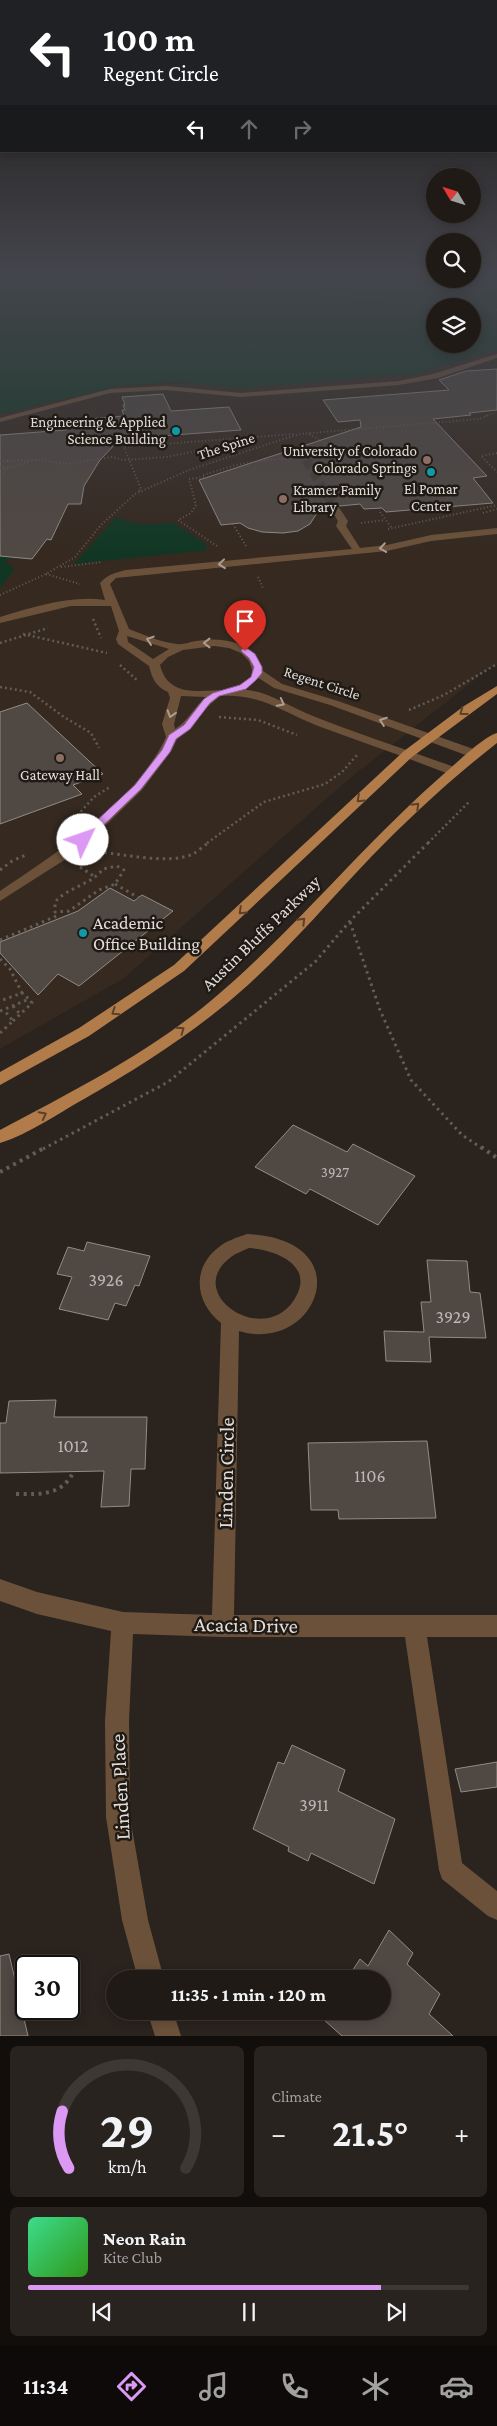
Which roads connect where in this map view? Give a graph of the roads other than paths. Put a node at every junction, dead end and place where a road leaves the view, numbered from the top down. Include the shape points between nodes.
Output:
1 (472, 364) edge
2 (399, 383) junction
3 (416, 388) dead end
4 (406, 389) junction
5 (374, 392) dead end
6 (0, 420) edge
7 (335, 508) tunnel mouth
8 (497, 531) edge
9 (358, 551) junction
10 (115, 604) junction
11 (0, 620) edge
12 (124, 631) junction
13 (176, 647) junction
14 (154, 664) junction
15 (258, 673) junction
16 (497, 689) edge
17 (173, 690) junction
18 (234, 690) junction
19 (216, 694) junction
20 (172, 737) junction
21 (430, 737) junction
22 (497, 737) edge
23 (408, 754) junction
24 (475, 754) junction
25 (453, 771) junction
26 (0, 897) edge
27 (0, 1079) edge
28 (0, 1138) edge
29 (230, 1319) junction
30 (0, 1590) edge
31 (123, 1623) junction
32 (223, 1626) junction
33 (414, 1626) junction
34 (497, 1626) edge
35 (497, 1907) edge
36 (149, 1970) edge
37 (163, 2020) edge
38 (168, 2036) edge

1 - 2 street
2 - 4 street
2 - 6 street via 242,395 166,388 130,389 97,394
3 - 4 street
4 - 5 street
7 - 9 street
8 -> 9 street
9 -> 10 street via 118,574 105,583
10 - 11 street via 95,600 69,603
10 - 12 street
13 -> 12 street
12 - 14 street via 123,644
13 - 14 street, Regent Circle
15 -> 13 street, Regent Circle via 252,656 237,647 213,642
14 - 17 street via 157,678
15 - 18 street
21 -> 15 street, Regent Circle via 278,686
16 -> 21 main road, Austin Bluffs Parkway
17 - 19 street, Regent Circle via 194,695
17 -> 20 street via 176,698 168,724
18 - 19 street, Regent Circle
18 -> 23 street, Regent Circle via 268,697 301,715
19 - 20 street via 201,707 187,727
20 - 26 street via 138,787 104,821 72,849
21 - 23 main road, Austin Bluffs Parkway
21 - 24 street, Regent Circle
22 - 24 main road, Austin Bluffs Parkway
23 - 25 street, Regent Circle
23 -> 27 main road, Austin Bluffs Parkway via 179,968 84,1032
24 - 25 main road, Austin Bluffs Parkway
28 -> 25 main road, Austin Bluffs Parkway via 64,1104 186,1027 242,981
29 - 29 street via 219,1311 207,1288 212,1263 221,1253 247,1241 262,1240 292,1251 308,1275 304,1303 294,1314 263,1326 245,1325
29 - 32 street, Linden Circle
30 - 31 street, Acacia Drive via 37,1603
31 - 32 street, Acacia Drive
31 - 36 street, Linden Place via 117,1721 118,1817 135,1920
32 - 33 street, Acacia Drive
33 - 34 street, Acacia Drive
33 - 35 street via 452,1870
37 - 38 street

